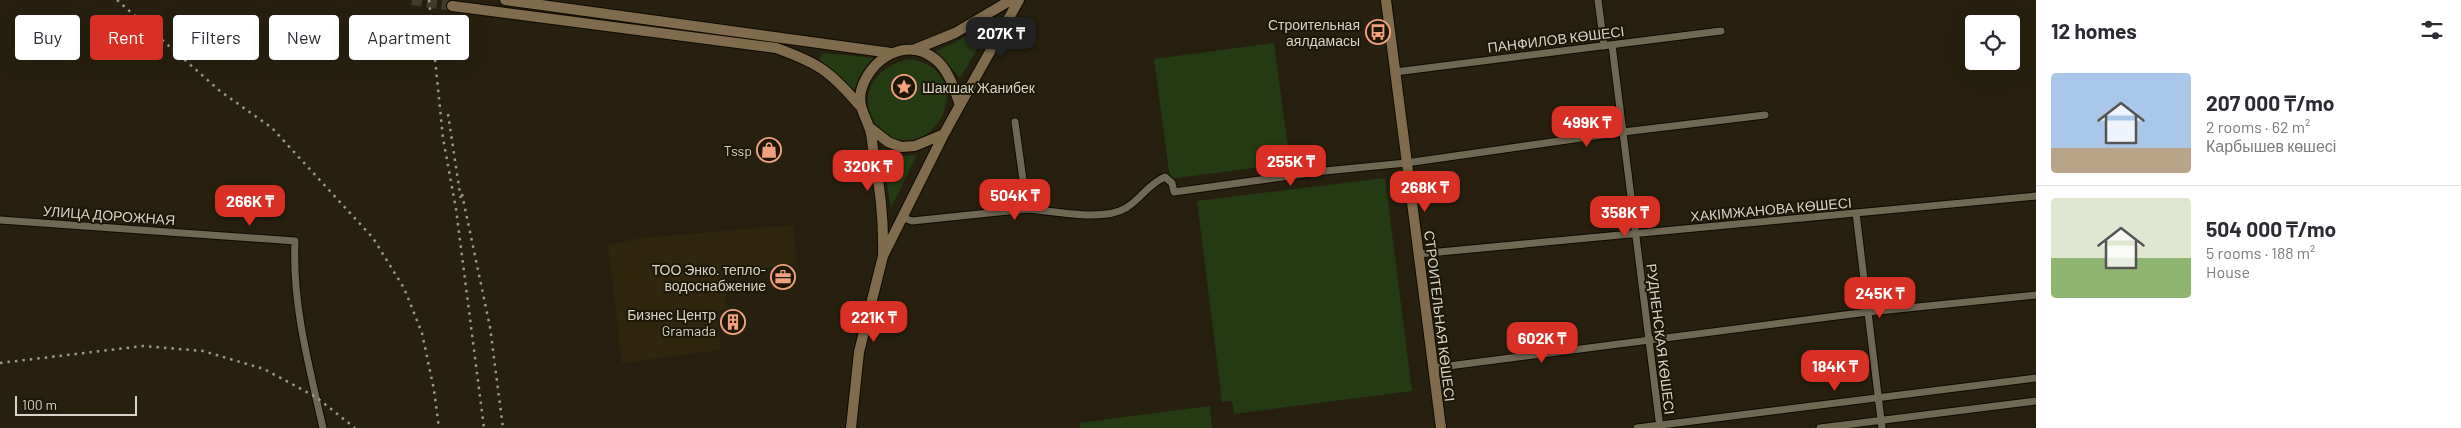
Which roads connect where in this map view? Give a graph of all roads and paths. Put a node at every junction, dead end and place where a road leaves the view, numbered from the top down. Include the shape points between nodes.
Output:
1 (505, 0) edge
2 (1011, 0) edge
3 (1019, 0) edge
4 (1386, 0) edge
5 (1598, 0) edge
6 (452, 6) tunnel mouth
7 (1721, 31) dead end
8 (1608, 45) junction
9 (913, 50) junction
10 (891, 53) junction
11 (1395, 72) junction
12 (860, 105) junction
13 (960, 105) junction
14 (1765, 115) dead end
15 (1015, 122) dead end
16 (869, 127) junction
17 (1622, 132) junction
18 (944, 134) junction
19 (1406, 163) junction
20 (2036, 196) edge
21 (1027, 209) junction
22 (1856, 213) junction
23 (901, 217) junction
24 (0, 220) edge
25 (1635, 234) junction
26 (1418, 254) junction
27 (883, 256) junction
28 (2036, 296) edge
29 (1868, 312) junction
30 (1649, 339) junction
31 (1433, 368) junction
32 (2036, 378) edge
33 (1879, 398) junction
34 (2036, 401) edge
35 (1882, 424) edge
36 (1660, 427) edge
37 (323, 428) edge
38 (851, 428) edge
39 (1440, 428) edge
40 (1636, 428) edge
41 (1820, 428) edge

1 - 10 main road
2 - 9 main road via 955,33
3 - 13 main road
4 - 11 main road, СТРОИТЕЛЬНАЯ КӨШЕСІ
5 - 8 street, РУДНЕНСКАЯ КӨШЕСІ
6 - 12 main road via 776,48 809,60 837,79
7 - 8 street, ПАНФИЛОВ КӨШЕСІ
8 - 11 street, ПАНФИЛОВ КӨШЕСІ
8 - 17 street, РУДНЕНСКАЯ КӨШЕСІ
9 - 10 main road
9 - 13 main road via 935,58 945,69
10 - 12 main road via 867,76
11 - 19 main road, СТРОИТЕЛЬНАЯ КӨШЕСІ
12 - 16 main road
13 - 18 main road
14 - 17 street
15 - 21 street
16 - 18 main road via 888,142 901,147 915,146
16 - 27 main road via 883,210
17 - 19 street
17 - 25 street, РУДНЕНСКАЯ КӨШЕСІ
18 - 23 main road
19 - 21 street via 1174,192 1172,183 1165,177 1153,183 1129,206 1106,214
19 - 26 main road, СТРОИТЕЛЬНАЯ КӨШЕСІ
20 - 22 street, ХАКІМЖАНОВА КӨШЕСІ
21 - 23 street via 912,221
22 - 25 street, ХАКІМЖАНОВА КӨШЕСІ
22 - 29 street
23 - 27 main road
24 - 37 street, УЛИЦА ДОРОЖНАЯ via 295,241 296,303
25 - 26 street, ХАКІМЖАНОВА КӨШЕСІ
25 - 30 street, РУДНЕНСКАЯ КӨШЕСІ
26 - 31 main road, СТРОИТЕЛЬНАЯ КӨШЕСІ
27 - 38 main road via 859,352
28 - 29 street
29 - 30 street
29 - 33 street
30 - 31 street
30 - 36 street, РУДНЕНСКАЯ КӨШЕСІ
31 - 39 main road, СТРОИТЕЛЬНАЯ КӨШЕСІ
32 - 33 street
33 - 35 street
33 - 36 street
34 - 35 street
35 - 41 street
36 - 40 street

